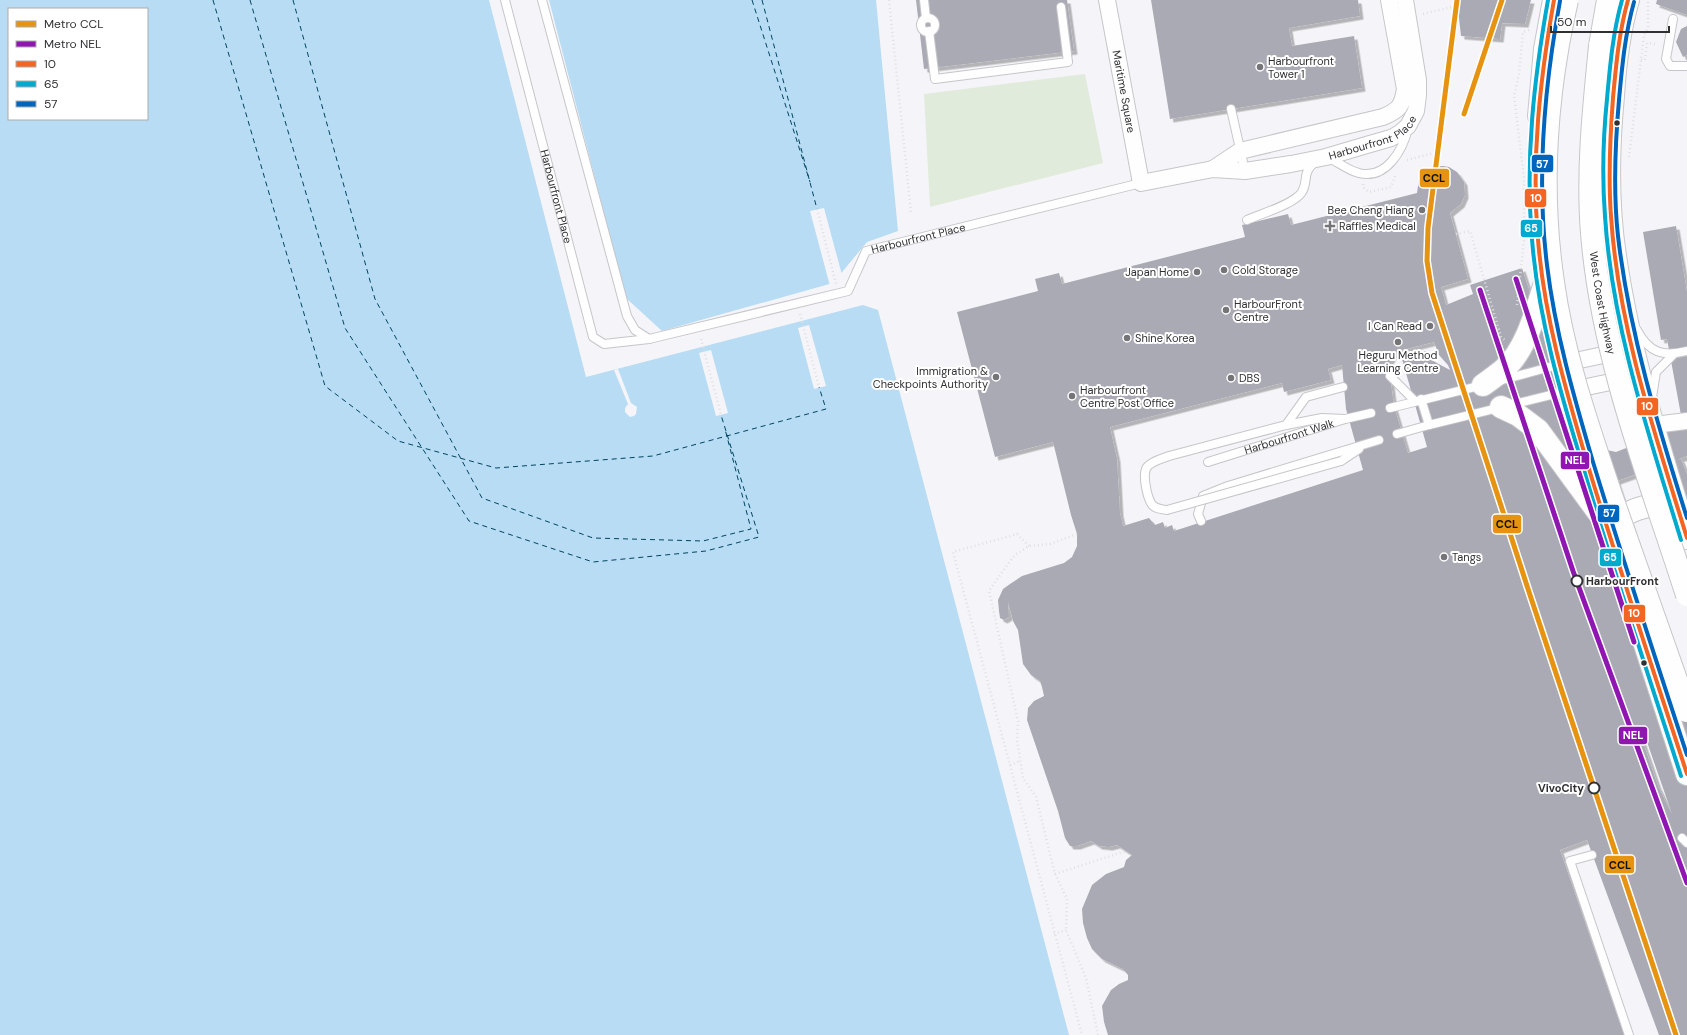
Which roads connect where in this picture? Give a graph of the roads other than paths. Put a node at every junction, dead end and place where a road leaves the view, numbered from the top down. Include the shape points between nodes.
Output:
1 (505, 0) edge
2 (542, 0) edge
3 (924, 0) edge
4 (1108, 0) edge
5 (1389, 0) edge
6 (1405, 0) edge
7 (1554, 0) edge
8 (1567, 0) edge
9 (1608, 0) edge
10 (1628, 0) edge
11 (1061, 6) dead end
12 (1673, 19) dead end
13 (1687, 66) edge
14 (1231, 109) dead end
15 (1408, 126) junction
16 (1240, 151) junction
17 (1323, 157) junction
18 (1213, 169) junction
19 (1245, 171) junction
20 (1141, 183) junction
21 (1247, 220) dead end
22 (1544, 286) junction
23 (1626, 313) junction
24 (649, 339) junction
25 (1633, 349) junction
26 (1687, 351) edge
27 (1672, 355) junction
28 (1561, 364) junction
29 (1390, 376) dead end
30 (1639, 376) junction
31 (1483, 385) junction
32 (1343, 387) dead end
33 (1567, 391) junction
34 (1418, 400) junction
35 (1500, 407) junction
36 (1390, 408) dead end
37 (1371, 413) dead end
38 (1651, 417) junction
39 (1345, 420) junction
40 (1687, 421) edge
41 (1286, 425) junction
42 (1429, 425) junction
43 (1397, 434) dead end
44 (1379, 440) dead end
45 (1366, 444) junction
46 (1208, 462) dead end
47 (1201, 521) dead end
48 (1605, 521) junction
49 (1685, 530) edge
50 (1612, 542) junction
51 (1687, 595) edge
52 (1687, 712) edge
53 (1687, 774) edge
54 (1592, 855) dead end
55 (1629, 1035) edge

1 - 24 lane, Harbourfront Place via 593,337 604,344
2 - 24 lane via 627,316 635,330
3 - 11 lane via 926,18 921,22 921,26 922,29 929,31 935,79 1068,62
4 - 20 street, Maritime Square
5 - 16 street, Harbourfront Place via 1405,89 1403,104 1395,112 1382,118
6 - 15 street, Harbourfront Place via 1418,80 1416,111
7 - 22 main road via 1545,49 1536,158 1538,240
8 - 52 main road, bridge via 1560,29 1548,117 1545,199 1553,282 1565,342 1587,423
9 - 51 main road, West Coast Highway, bridge via 1600,46 1592,153 1592,232 1598,278 1606,331 1625,404
10 - 23 main road via 1615,66 1609,152 1612,229
12 - 13 lane via 1666,59 1670,66
14 - 16 lane
15 - 17 street, Harbourfront Place via 1391,138
15 - 17 lane via 1402,148 1390,163 1377,172 1358,173
16 - 18 street, Harbourfront Place
16 - 19 lane
17 - 19 street, Harbourfront Place
17 - 21 lane via 1310,166 1305,174 1302,192 1292,200
18 - 19 street, Harbourfront Place
18 - 20 street, Harbourfront Place
20 - 24 lane, Harbourfront Place via 866,252 848,291
22 - 28 main road
22 - 31 main road via 1530,328 1515,356 1504,369
23 - 25 main road
23 - 27 lane via 1649,347 1656,352
25 - 28 street
25 - 30 main road
26 - 27 lane
27 - 38 lane via 1656,372
28 - 31 lane
28 - 33 main road
29 - 34 lane
30 - 33 street
30 - 38 main road
31 - 34 lane
32 - 41 lane via 1306,396
33 - 35 lane
33 - 48 main road
34 - 36 lane
34 - 42 lane
35 - 42 lane
35 - 48 main road via 1518,415 1538,430
37 - 39 lane, Harbourfront Walk
38 - 40 street
38 - 49 main road
39 - 41 lane via 1322,418
39 - 46 lane, Harbourfront Walk
41 - 45 lane, bridge via 1154,461 1146,468 1144,478 1151,503 1158,509 1167,510 1340,461
42 - 43 lane
44 - 45 lane
45 - 47 lane via 1203,496 1198,514
48 - 50 main road
49 - 50 main road via 1675,513 1665,506 1653,506 1642,508 1624,517 1617,526
50 - 53 main road
54 - 55 lane via 1570,862

